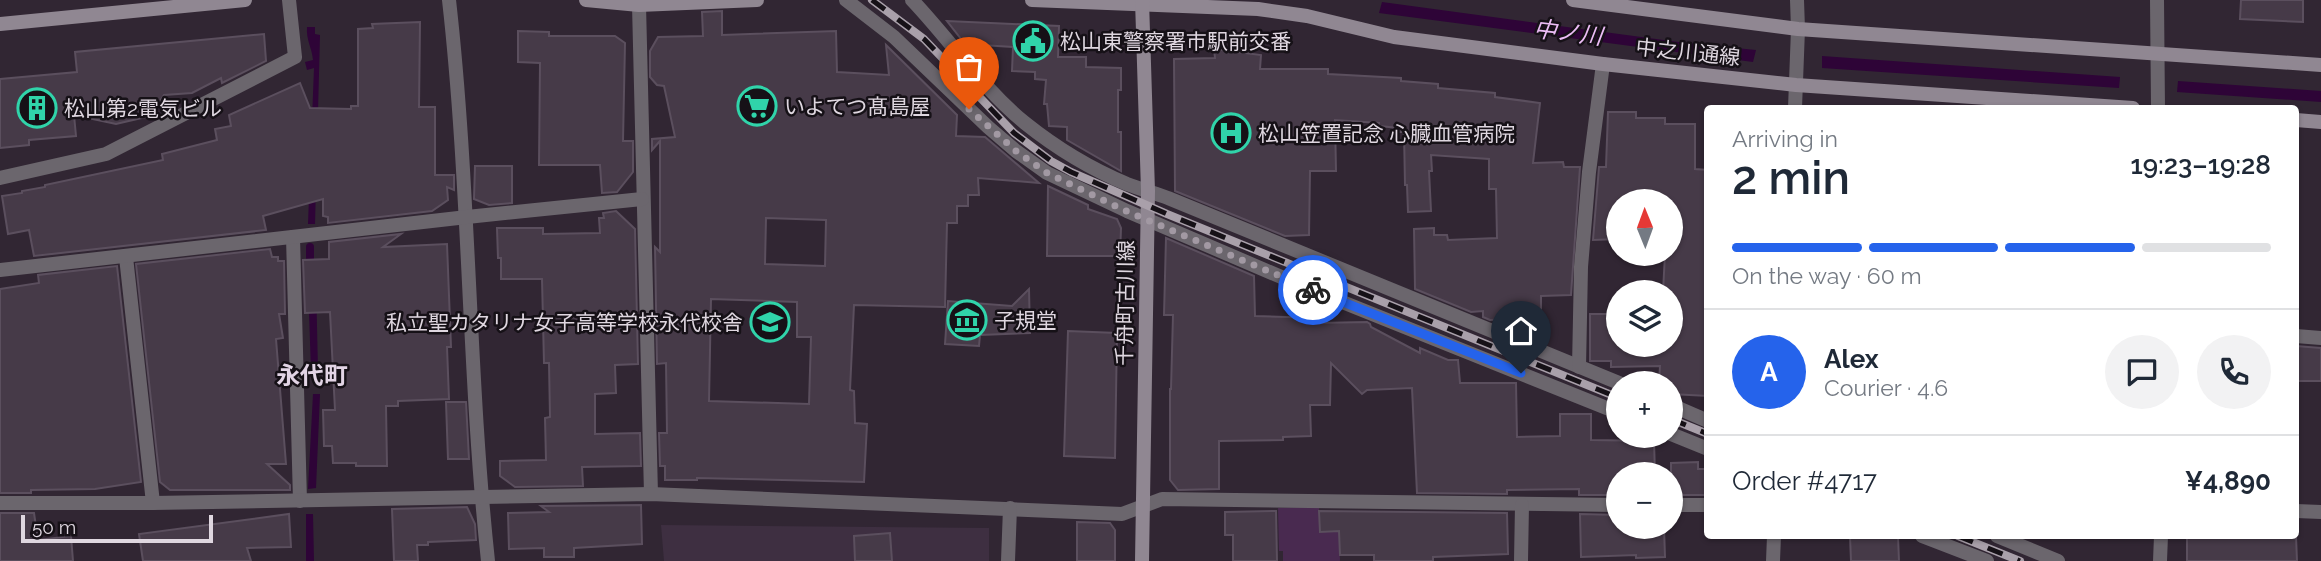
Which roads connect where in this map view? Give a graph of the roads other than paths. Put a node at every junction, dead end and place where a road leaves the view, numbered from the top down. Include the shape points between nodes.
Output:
1 (245, 0) edge
2 (289, 0) edge
3 (449, 0) edge
4 (586, 0) edge
5 (757, 0) edge
6 (846, 0) edge
7 (912, 0) edge
8 (1032, 0) edge
9 (1573, 0) edge
10 (1797, 0) edge
11 (2157, 0) edge
12 (1144, 1) edge
13 (639, 5) junction
14 (0, 24) edge
15 (1798, 29) junction
16 (2157, 54) junction
17 (1603, 64) junction
18 (2321, 65) edge
19 (1796, 85) junction
20 (1795, 105) edge
21 (2089, 105) edge
22 (2158, 105) edge
23 (2299, 120) edge
24 (2321, 121) edge
25 (0, 178) edge
26 (1148, 191) junction
27 (642, 199) junction
28 (467, 217) junction
29 (1148, 219) junction
30 (293, 237) junction
31 (126, 257) junction
32 (0, 270) edge
33 (2299, 336) edge
34 (2321, 338) edge
35 (1579, 367) junction
36 (1606, 378) edge
37 (1606, 408) edge
38 (1683, 410) edge
39 (1704, 419) edge
40 (1683, 439) edge
41 (1704, 447) edge
42 (651, 494) junction
43 (481, 496) junction
44 (300, 501) junction
45 (0, 503) edge
46 (153, 503) junction
47 (1522, 505) junction
48 (1606, 505) edge
49 (1683, 505) edge
50 (1704, 505) edge
51 (1143, 506) junction
52 (1010, 509) junction
53 (2299, 511) edge
54 (2321, 512) edge
55 (1774, 539) edge
56 (1930, 539) edge
57 (2004, 539) edge
58 (2161, 539) edge
59 (488, 561) edge
60 (1008, 561) edge
61 (1142, 561) edge
62 (1521, 561) edge
63 (1773, 561) edge
64 (1987, 561) edge
65 (2058, 561) edge
66 (2160, 561) edge

1 - 14 street
2 - 25 street via 295,57 106,154
3 - 28 street
4 - 13 street
5 - 13 street
6 - 29 street via 894,37 1016,151 1047,173
7 - 26 street via 1024,122 1089,165
8 - 12 street, 中之川通線
9 - 15 street, 中之川通線
10 - 15 street
11 - 16 street
12 - 17 street, 中之川通線 via 1258,9 1394,37
12 - 26 street, 千舟町古川線
13 - 27 street
15 - 16 street, 中之川通線
15 - 19 street
16 - 18 street, 中之川通線
16 - 22 street
17 - 19 street, 中之川通線
17 - 35 street via 1582,253
19 - 20 street
19 - 21 street, 中之川通線
23 - 24 street
26 - 29 street, 千舟町古川線
26 - 35 street
27 - 28 street
27 - 42 street
28 - 30 street
28 - 43 street
29 - 37 street
29 - 51 street, 千舟町古川線
30 - 31 street
30 - 44 street
31 - 32 street
31 - 46 street
33 - 34 street
35 - 36 street
38 - 39 street
40 - 41 street
42 - 43 street
42 - 52 street
43 - 44 street
43 - 59 street
44 - 46 street
45 - 46 street
47 - 48 street
47 - 51 street via 1162,499
47 - 62 street
49 - 50 street
51 - 52 street via 1123,514
51 - 61 street, 千舟町古川線
52 - 60 street
53 - 54 street
55 - 63 street
56 - 64 street
57 - 65 street
58 - 66 street

